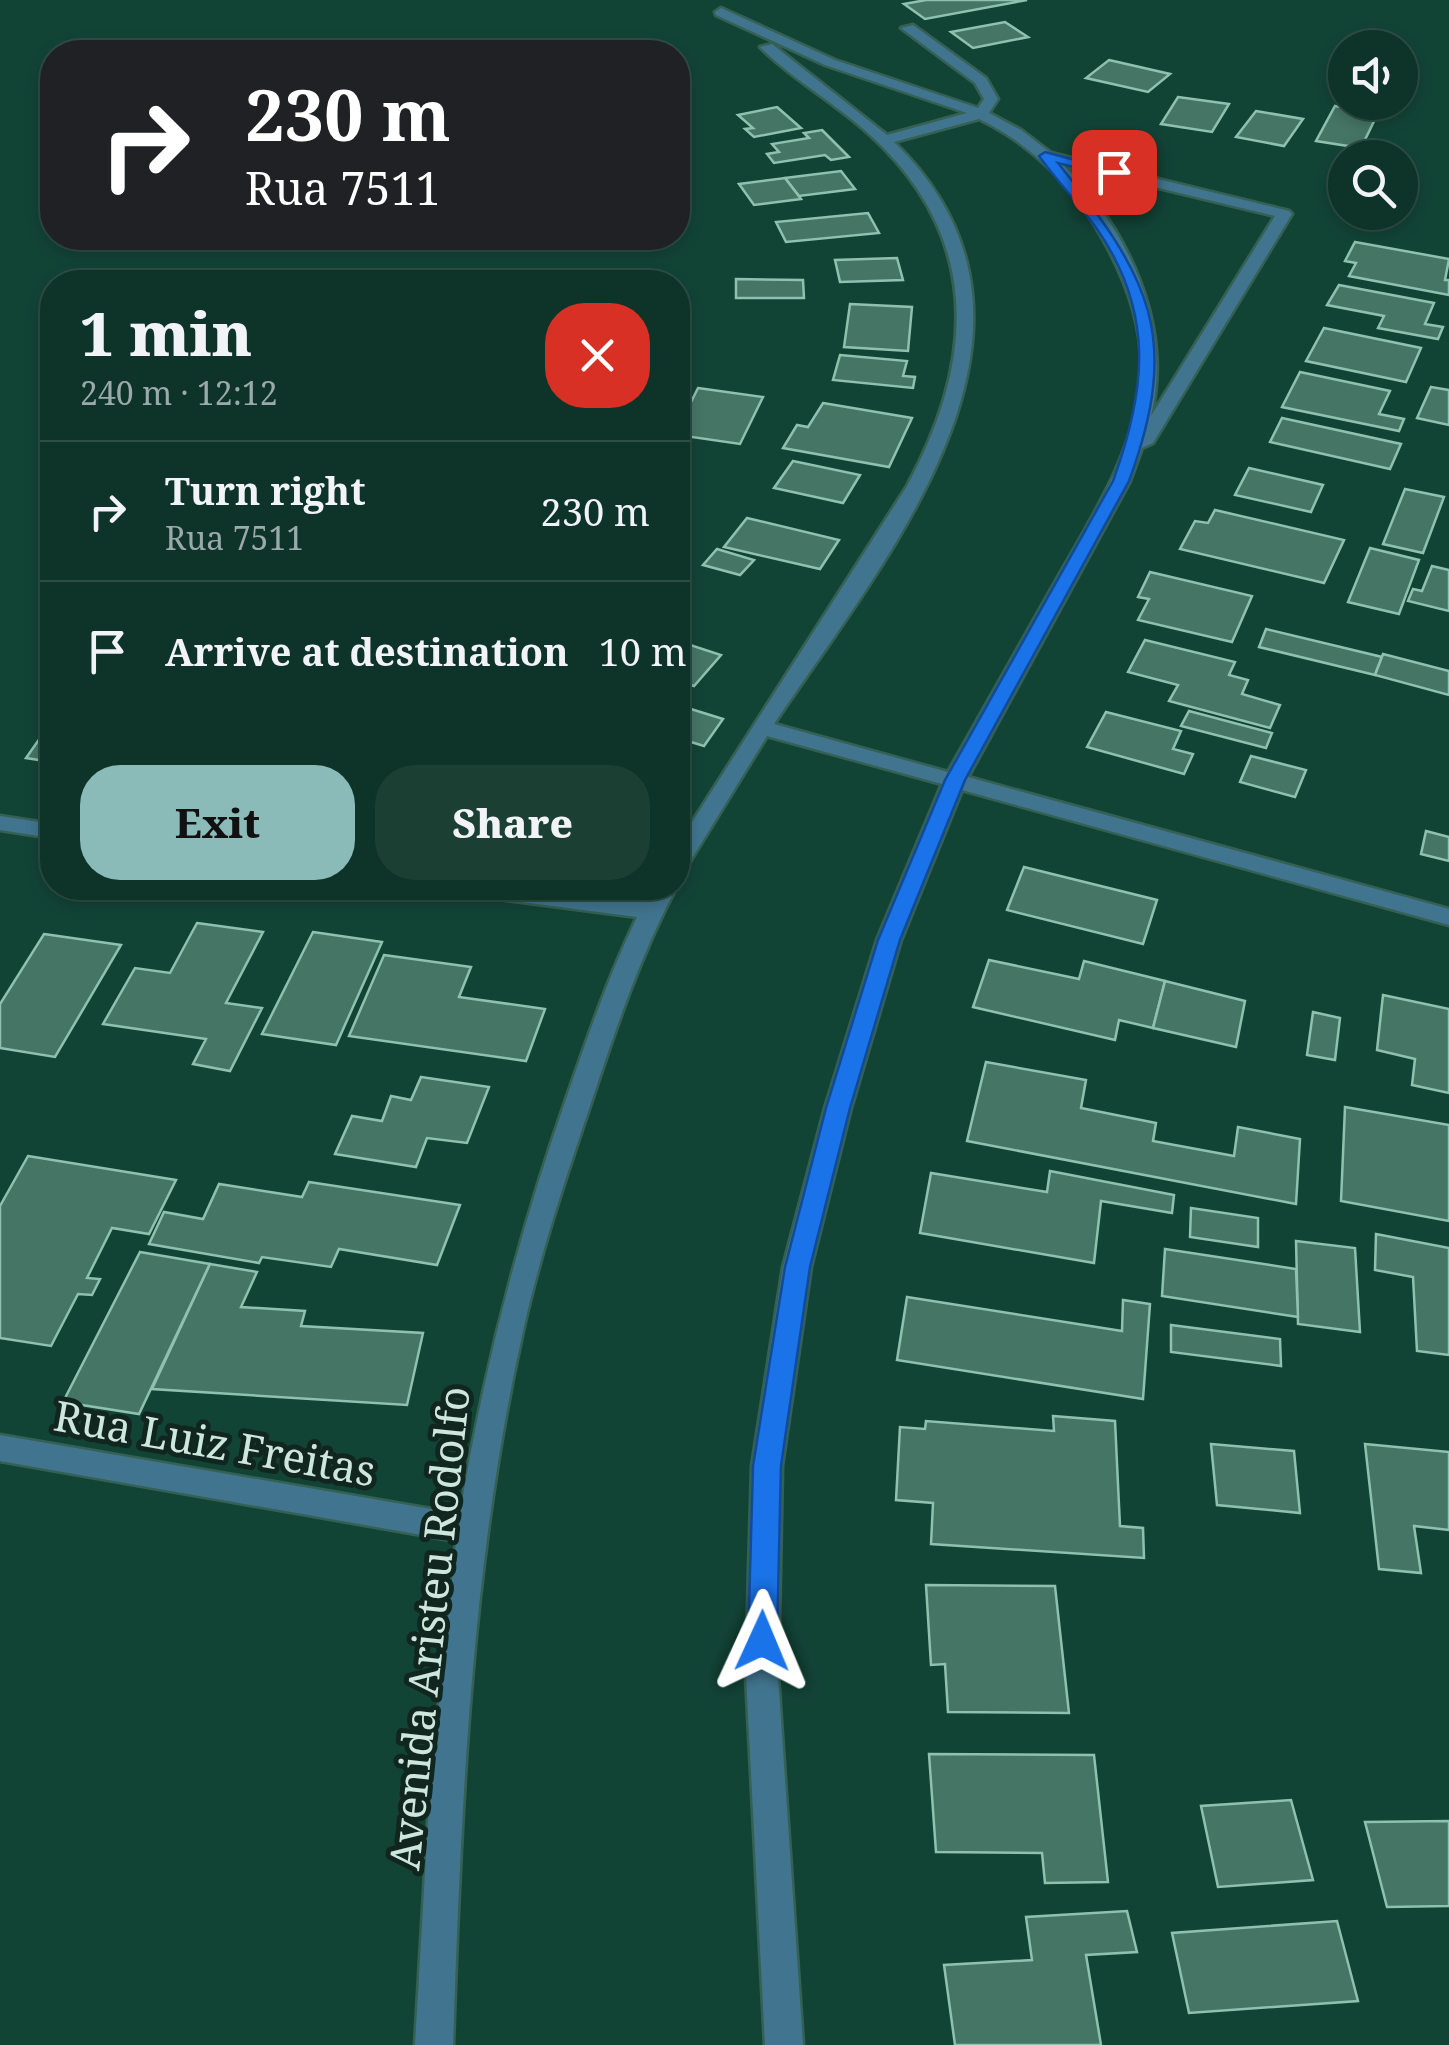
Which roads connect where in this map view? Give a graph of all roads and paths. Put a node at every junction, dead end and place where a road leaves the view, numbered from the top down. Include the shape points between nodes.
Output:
1 (713, 6) edge
2 (908, 28) dead end
3 (981, 114) junction
4 (885, 140) junction
5 (1045, 156) junction
6 (1121, 481) junction
7 (763, 728) junction
8 (955, 780) junction
9 (0, 824) edge
10 (40, 829) edge
11 (690, 844) edge
12 (657, 900) edge
13 (1449, 918) edge
14 (0, 1448) edge
15 (474, 1530) junction
16 (434, 2045) edge
17 (784, 2045) edge

1 - 3 street via 814,56
1 - 4 street
2 - 3 street via 988,89 992,99
3 - 4 street
3 - 5 street
4 - 7 street via 930,194 951,235 965,283 960,382 904,509
5 - 6 street via 1105,231 1132,284 1148,342 1148,392
5 - 6 street via 1284,214
6 - 8 street
7 - 8 street
7 - 11 street
8 - 13 street
8 - 17 street via 889,940 838,1108 797,1267 767,1466 762,1676
9 - 10 street
12 - 15 street, Avenida Aristeu Rodolfo via 604,1024 538,1219 502,1359
14 - 15 street, Rua Luiz Freitas
15 - 16 street, Avenida Aristeu Rodolfo via 456,1697

